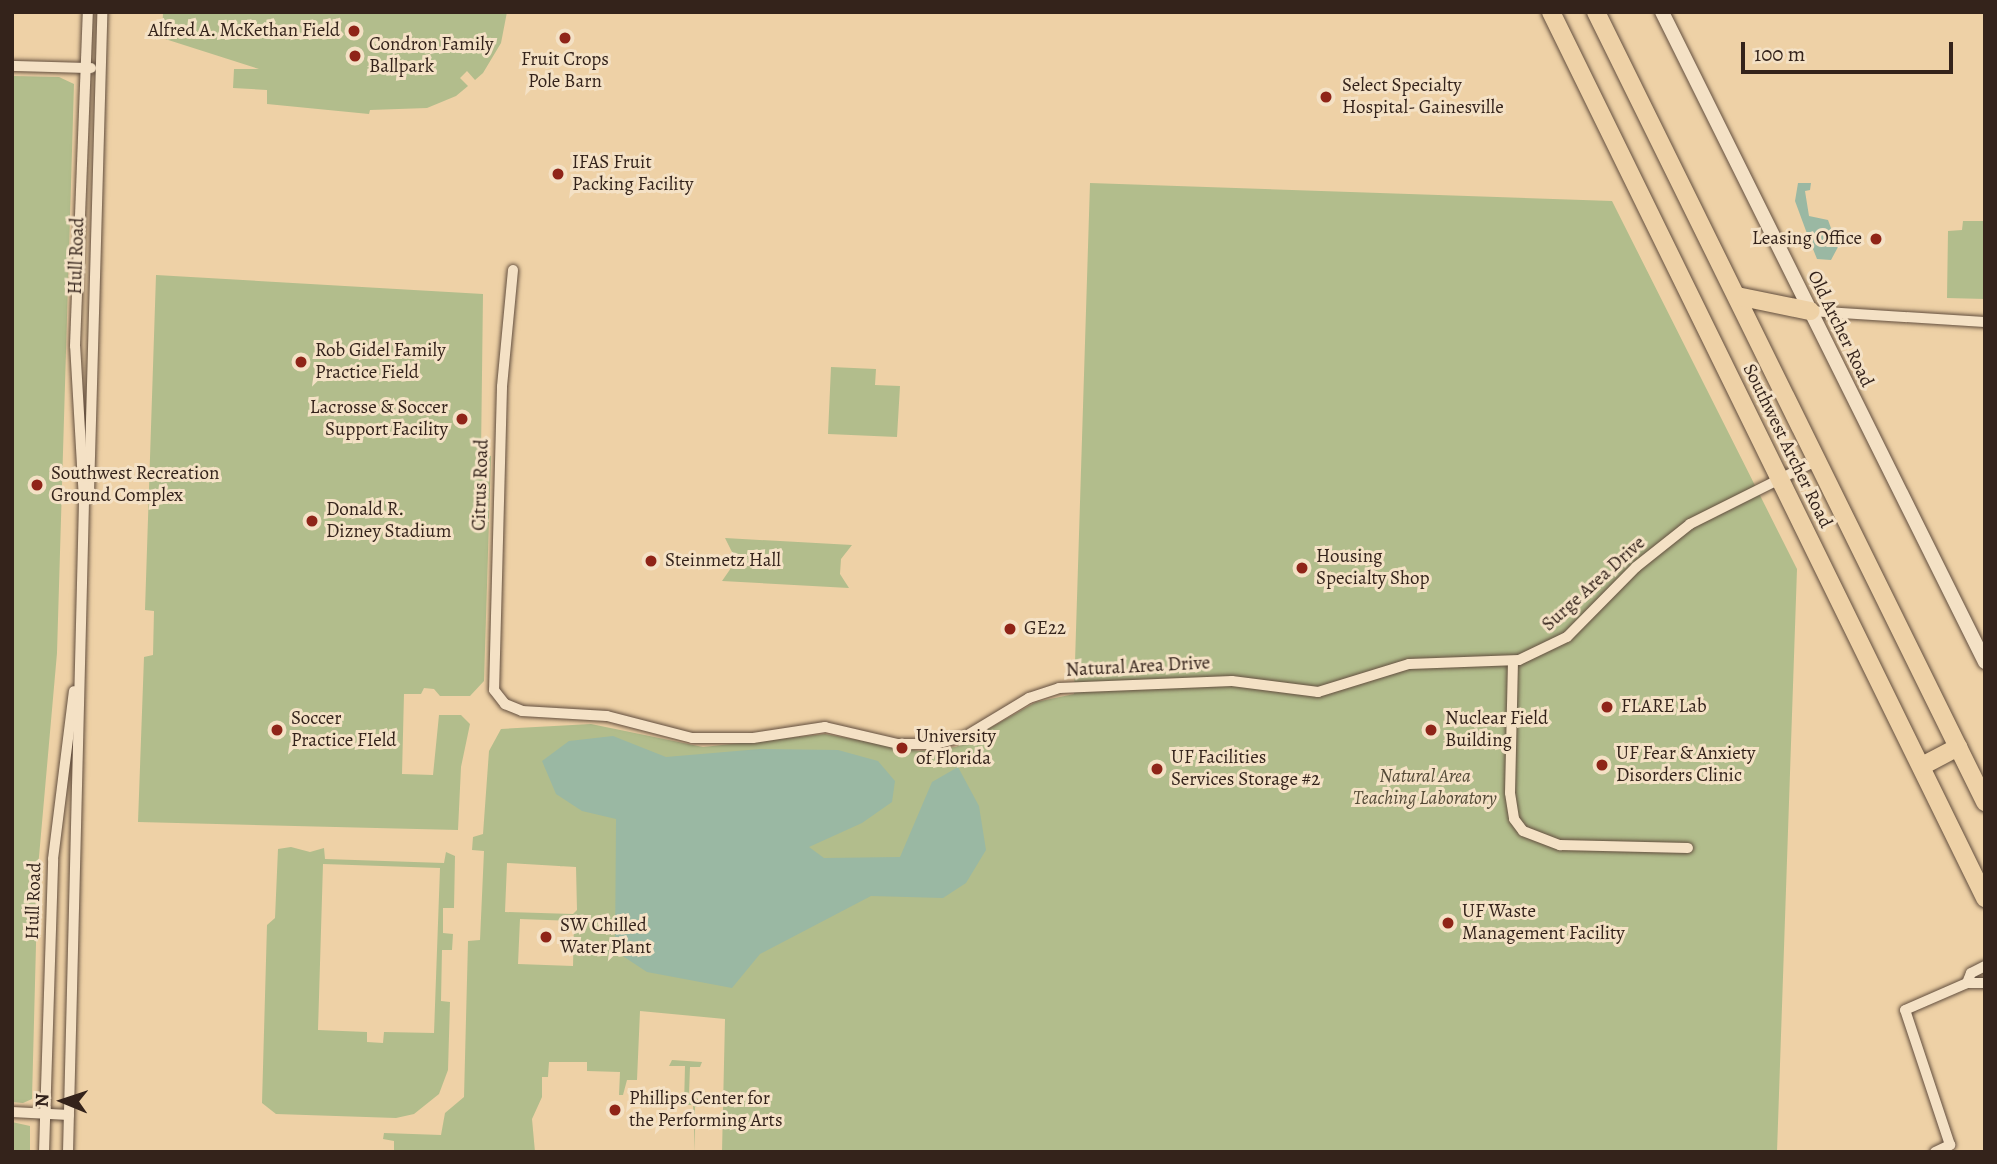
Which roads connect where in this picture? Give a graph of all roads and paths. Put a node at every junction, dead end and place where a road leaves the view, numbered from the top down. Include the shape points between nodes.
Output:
1 (88, 12) edge
2 (102, 12) edge
3 (1551, 12) edge
4 (1596, 12) edge
5 (1662, 12) edge
6 (12, 66) edge
7 (86, 68) junction
8 (100, 68) junction
9 (513, 270) dead end
10 (1737, 296) junction
11 (1810, 311) junction
12 (1985, 322) edge
13 (1816, 461) junction
14 (1780, 480) junction
15 (84, 500) junction
16 (79, 654) junction
17 (1513, 661) junction
18 (1985, 662) edge
19 (1377, 674) joint
20 (500, 700) joint
21 (1958, 747) junction
22 (1922, 766) junction
23 (1985, 802) edge
24 (1688, 848) dead end
25 (1985, 898) edge
26 (1985, 966) edge
27 (1967, 983) junction
28 (1985, 983) edge
29 (12, 1112) edge
30 (46, 1113) junction
31 (69, 1115) junction
32 (44, 1152) edge
33 (68, 1152) edge
34 (1935, 1152) edge

1 - 7 street, Hull Road
2 - 8 street, Hull Road
3 - 14 main road, Southwest Archer Road
4 - 10 main road, Southwest Archer Road
5 - 11 street, Old Archer Road
6 - 7 street
7 - 8 street
7 - 15 street, Hull Road via 75,346
8 - 15 street, Hull Road via 89,492
9 - 20 street, Citrus Road via 502,387 491,674
10 - 11 main road
10 - 13 main road, Southwest Archer Road
11 - 12 street
11 - 18 street, Old Archer Road
13 - 14 street, Surge Area Drive
13 - 21 main road, Southwest Archer Road
14 - 17 street, Surge Area Drive via 1690,524 1630,572 1567,637
14 - 22 main road, Southwest Archer Road
15 - 16 street, Hull Road
16 - 30 street, Hull Road via 53,859
16 - 31 street, Hull Road
17 - 19 street, Surge Area Drive via 1412,664
17 - 24 street via 1510,793 1514,819 1523,831 1560,845
19 - 20 street, Natural Area Drive via 1318,692 1232,681 1059,688 1029,698 961,738 919,745 825,727 753,738 692,738 607,716 522,711
21 - 22 main road
21 - 23 main road, Southwest Archer Road
22 - 25 main road, Southwest Archer Road
26 - 27 street via 1971,973
27 - 28 street
27 - 34 street via 1905,1010 1950,1145
29 - 30 street
30 - 31 street
30 - 32 street, Hull Road
31 - 33 street, Hull Road

